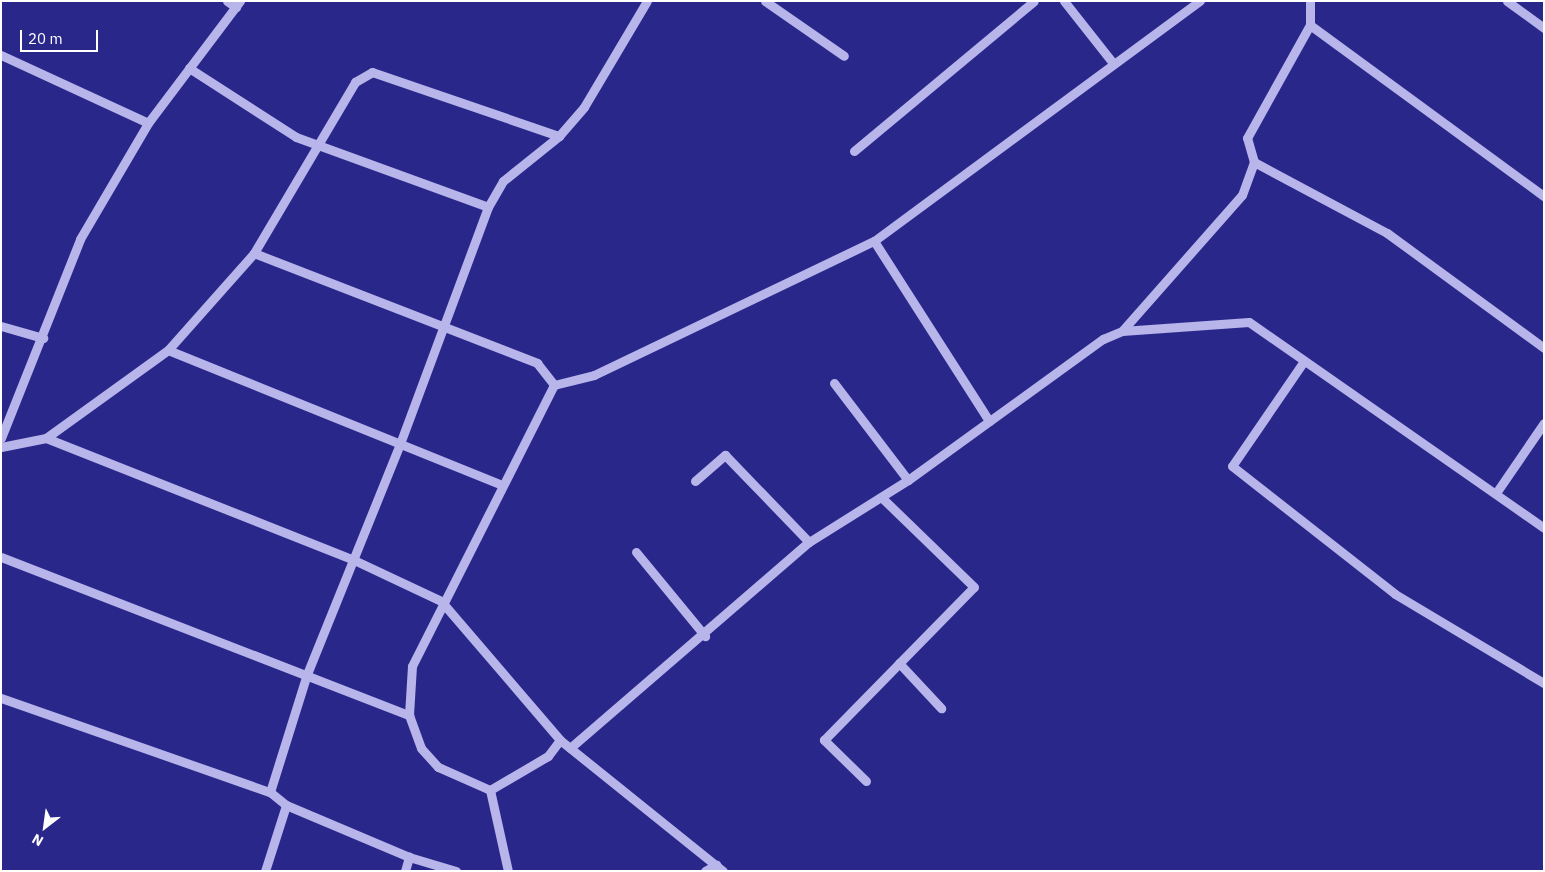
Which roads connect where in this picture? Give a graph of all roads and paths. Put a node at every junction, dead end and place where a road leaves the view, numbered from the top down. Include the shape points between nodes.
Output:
1 (227, 1) edge
2 (648, 1) edge
3 (765, 1) edge
4 (1034, 1) edge
5 (1064, 1) edge
6 (1200, 1) edge
7 (1310, 1) edge
8 (1507, 1) edge
9 (238, 4) edge
10 (1310, 25) junction
11 (1544, 28) edge
12 (1, 55) edge
13 (844, 56) dead end
14 (1113, 63) junction
15 (189, 68) junction
16 (148, 123) junction
17 (559, 136) junction
18 (321, 145) junction
19 (854, 151) dead end
20 (1254, 162) junction
21 (1544, 196) edge
22 (488, 207) junction
23 (874, 241) junction
24 (254, 252) junction
25 (443, 324) junction
26 (1, 326) edge
27 (1122, 331) junction
28 (43, 338) junction
29 (1544, 348) edge
30 (168, 350) junction
31 (1304, 361) junction
32 (834, 383) dead end
33 (554, 385) junction
34 (989, 421) junction
35 (1544, 423) edge
36 (1, 438) edge
37 (46, 438) junction
38 (401, 441) junction
39 (1, 447) edge
40 (908, 480) junction
41 (695, 481) dead end
42 (500, 484) junction
43 (1496, 493) junction
44 (881, 496) junction
45 (1544, 528) edge
46 (809, 542) junction
47 (636, 552) dead end
48 (1, 557) edge
49 (354, 560) junction
50 (441, 601) junction
51 (705, 636) junction
52 (899, 663) junction
53 (307, 674) junction
54 (1544, 683) edge
55 (1, 698) edge
56 (941, 708) dead end
57 (409, 715) junction
58 (560, 740) junction
59 (570, 748) junction
60 (866, 780) dead end
61 (490, 790) junction
62 (270, 792) junction
63 (286, 805) junction
64 (409, 856) junction
65 (719, 868) edge
66 (265, 871) edge
67 (405, 871) edge
68 (456, 871) edge
69 (508, 871) edge
70 (706, 871) edge

1 - 9 street
2 - 17 street via 584,107
3 - 13 street
4 - 19 street
5 - 14 street
6 - 14 street
7 - 10 street
8 - 11 street
9 - 15 street
10 - 20 street via 1247,138
10 - 21 street
12 - 16 street
14 - 23 street
15 - 16 street
15 - 18 street via 296,138
16 - 28 street via 80,239
17 - 18 street via 372,72 355,82
17 - 22 street via 503,181
18 - 22 street
18 - 24 street
20 - 27 street via 1242,195
20 - 29 street via 1387,233
22 - 25 street
23 - 33 street via 594,375
23 - 34 street
24 - 25 street
24 - 30 street
25 - 33 street via 537,362
25 - 38 street
26 - 28 street
27 - 31 street via 1249,322
27 - 34 street via 1103,339
28 - 36 street
30 - 37 street
30 - 38 street
31 - 43 street
31 - 54 street via 1232,466 1395,594
32 - 40 street
33 - 42 street
34 - 40 street
35 - 43 street
37 - 39 street
37 - 49 street
38 - 42 street
38 - 49 street
40 - 44 street
41 - 46 street via 725,455
42 - 50 street
43 - 45 street
44 - 46 street
44 - 52 street via 974,587
46 - 51 street
47 - 51 street
48 - 53 street
49 - 50 street
49 - 53 street
50 - 57 street via 412,666
50 - 58 street
51 - 59 street
52 - 56 street
52 - 60 street via 824,740
53 - 57 street
53 - 62 street
55 - 62 street
57 - 61 street via 421,748 438,767
58 - 59 street
58 - 61 street via 548,756
59 - 65 street
61 - 69 street
62 - 63 street
63 - 64 street
63 - 66 street
64 - 67 street
64 - 68 street
65 - 70 street

